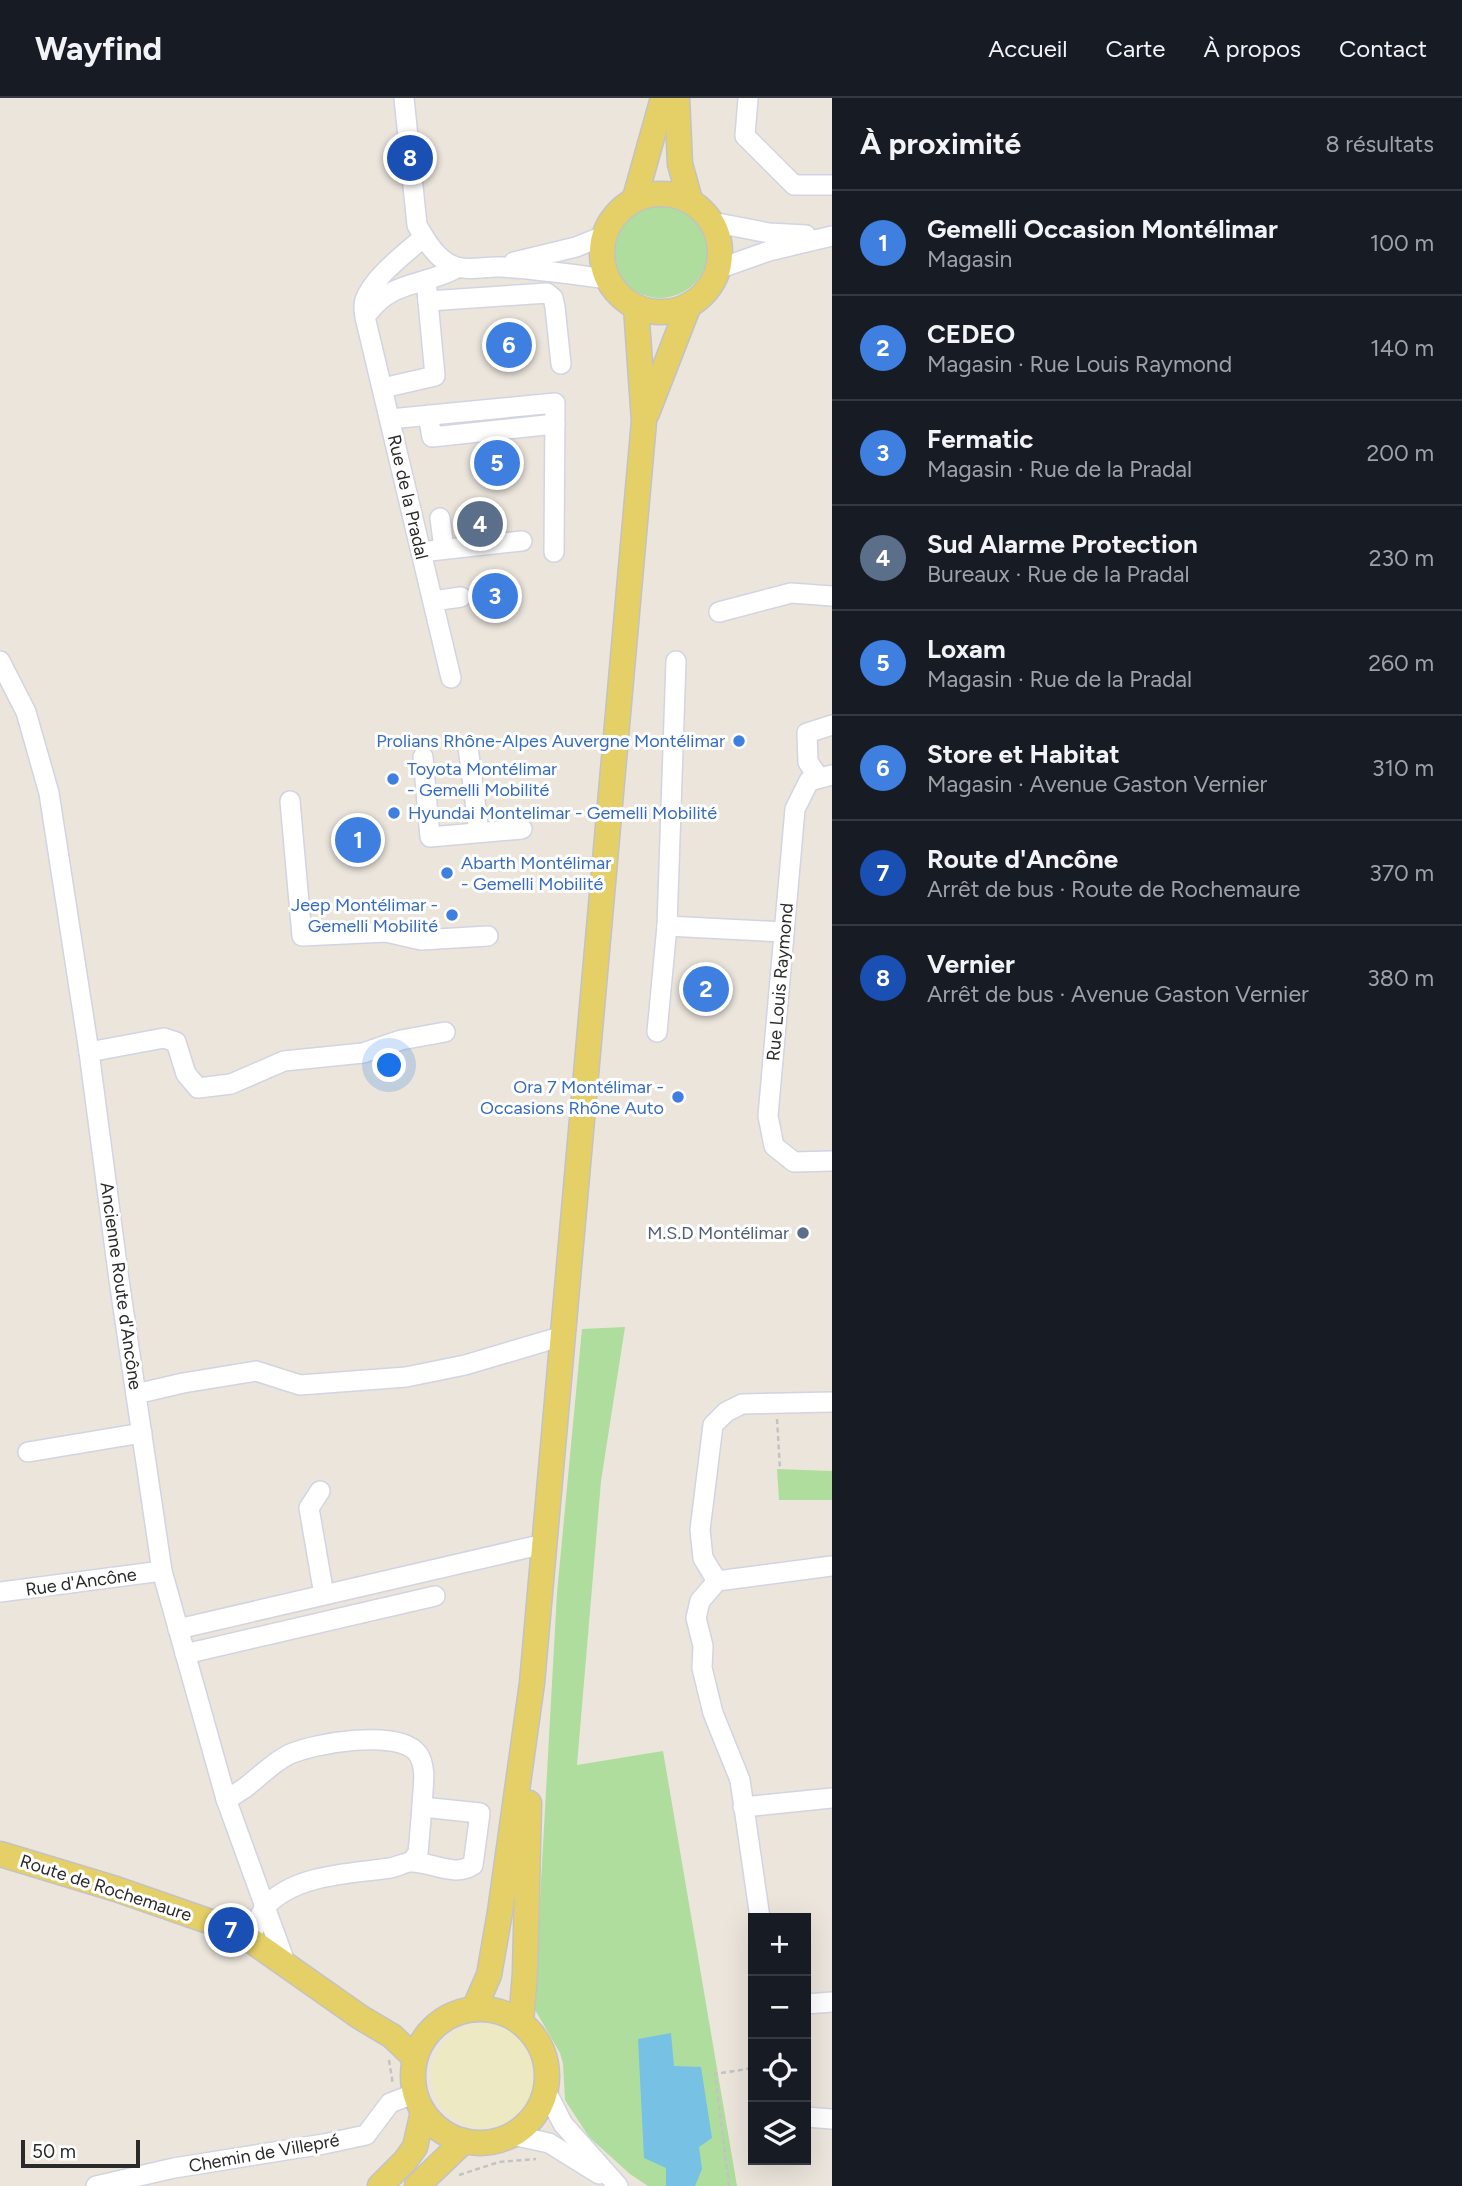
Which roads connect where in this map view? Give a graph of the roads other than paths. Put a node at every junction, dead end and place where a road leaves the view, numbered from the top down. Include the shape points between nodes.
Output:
1 (404, 98) edge
2 (663, 98) edge
3 (677, 98) edge
4 (748, 98) edge
5 (832, 185) edge
6 (635, 198) junction
7 (690, 200) junction
8 (712, 222) junction
9 (603, 236) junction
10 (424, 237) junction
11 (830, 237) edge
12 (496, 266) junction
13 (457, 268) junction
14 (718, 269) junction
15 (607, 279) junction
16 (426, 280) junction
17 (428, 301) junction
18 (689, 305) junction
19 (636, 307) junction
20 (365, 317) junction
21 (561, 364) dead end
22 (383, 388) junction
23 (390, 419) junction
24 (644, 421) junction
25 (440, 518) dead end
26 (522, 541) dead end
27 (444, 549) junction
28 (421, 552) junction
29 (554, 552) dead end
30 (832, 596) edge
31 (461, 597) dead end
32 (433, 601) junction
33 (719, 612) dead end
34 (0, 661) edge
35 (676, 662) dead end
36 (451, 678) dead end
37 (832, 725) edge
38 (468, 747) dead end
39 (423, 757) dead end
40 (825, 776) edge
41 (290, 801) dead end
42 (522, 829) dead end
43 (479, 832) junction
44 (667, 926) junction
45 (784, 932) junction
46 (488, 936) dead end
47 (445, 1032) dead end
48 (657, 1032) dead end
49 (89, 1052) junction
50 (832, 1161) edge
51 (564, 1336) junction
52 (136, 1394) junction
53 (832, 1402) edge
54 (142, 1433) junction
55 (28, 1452) dead end
56 (320, 1490) dead end
57 (544, 1544) junction
58 (832, 1566) edge
59 (163, 1571) junction
60 (717, 1581) junction
61 (0, 1592) edge
62 (324, 1595) junction
63 (435, 1596) dead end
64 (178, 1629) junction
65 (185, 1654) junction
66 (533, 1683) junction
67 (832, 1797) edge
68 (226, 1800) junction
69 (422, 1807) junction
70 (743, 1807) junction
71 (0, 1854) edge
72 (411, 1862) junction
73 (266, 1906) junction
74 (759, 1913) edge
75 (249, 1939) junction
76 (285, 1962) junction
77 (832, 2002) edge
78 (811, 2004) edge
79 (474, 2009) junction
80 (521, 2022) junction
81 (430, 2031) junction
82 (415, 2058) junction
83 (546, 2091) junction
84 (419, 2103) junction
85 (811, 2118) edge
86 (832, 2119) edge
87 (512, 2135) junction
88 (464, 2141) junction
89 (96, 2186) edge
90 (380, 2186) edge
91 (417, 2186) edge
92 (618, 2186) edge

1 - 10 street via 415,212
2 - 6 main road
3 - 7 main road via 680,164
4 - 5 street via 745,136 794,185
6 - 7 main road via 653,193
6 - 9 main road via 610,221
7 - 8 main road
8 - 11 street via 769,233
8 - 14 main road via 720,245
9 - 12 street
9 - 15 main road via 602,265
10 - 13 street
10 - 20 street via 370,291 364,302
11 - 14 street
12 - 13 street
12 - 15 street
13 - 16 street
14 - 18 main road via 712,284
15 - 19 main road via 614,291
16 - 17 street
16 - 20 street via 393,290
17 - 21 street via 547,293 555,307
17 - 22 street via 435,376
18 - 19 main road via 653,312
18 - 24 main road
19 - 24 main road
20 - 22 street, Rue de la Pradal
22 - 23 street, Rue de la Pradal
23 - 28 street, Rue de la Pradal
23 - 29 street via 555,403
24 - 51 main road
25 - 27 street
26 - 27 street
27 - 28 street
28 - 32 street, Rue de la Pradal
30 - 33 street via 791,593
31 - 32 street
32 - 36 street, Rue de la Pradal
34 - 49 street, Ancienne Route d'Ancône via 26,712 49,793
35 - 44 street
37 - 40 street via 807,733 808,762
38 - 43 street
39 - 43 street via 430,837
40 - 45 street, Rue Louis Raymond via 809,781 795,809
41 - 46 street via 302,936 386,932 421,940
42 - 43 street
44 - 45 street
44 - 48 street
45 - 50 street, Rue Louis Raymond via 768,1116 774,1146 794,1162
47 - 49 street via 363,1053 284,1061 231,1084 198,1088 186,1074 176,1042 164,1038
49 - 52 street, Ancienne Route d'Ancône
51 - 52 street via 407,1377 300,1385 256,1371
51 - 57 main road
52 - 54 street, Ancienne Route d'Ancône
53 - 60 street via 742,1404 713,1425 700,1530 703,1558
54 - 55 street
54 - 59 street, Ancienne Route d'Ancône
56 - 62 street via 309,1508
57 - 62 street
57 - 66 main road
58 - 60 street
59 - 61 street, Rue d'Ancône
59 - 64 street, Ancienne Route d'Ancône
60 - 70 street via 700,1601 696,1618 713,1713 740,1780
62 - 64 street
63 - 65 street
64 - 65 street, Ancienne Route d'Ancône
65 - 68 street, Ancienne Route d'Ancône
66 - 79 main road via 494,1950
66 - 80 main road
67 - 70 street
68 - 69 street via 300,1749 372,1738 400,1741 418,1752 424,1768
68 - 73 street, Ancienne Route d'Ancône
69 - 72 street via 418,1853
69 - 72 street via 480,1813 473,1865 465,1870
70 - 74 street
71 - 75 main road, Route de Rochemaure via 116,1889
72 - 73 street via 324,1878 285,1892
73 - 75 street
73 - 76 street
75 - 76 main road, Route de Rochemaure
76 - 81 main road, Route de Rochemaure via 394,2024
76 - 82 main road, Route de Rochemaure via 392,2036
77 - 78 street
79 - 80 main road via 499,2012
79 - 81 main road via 443,2020
80 - 83 main road via 544,2053
81 - 82 main road
82 - 84 main road via 412,2075
83 - 87 main road via 539,2109
83 - 92 street via 564,2124
84 - 88 main road via 441,2130
84 - 89 street, Chemin de Villepré via 390,2103 366,2135
84 - 90 main road via 415,2147
85 - 86 street
87 - 88 main road via 480,2144
87 - 92 street via 549,2143
88 - 91 main road

